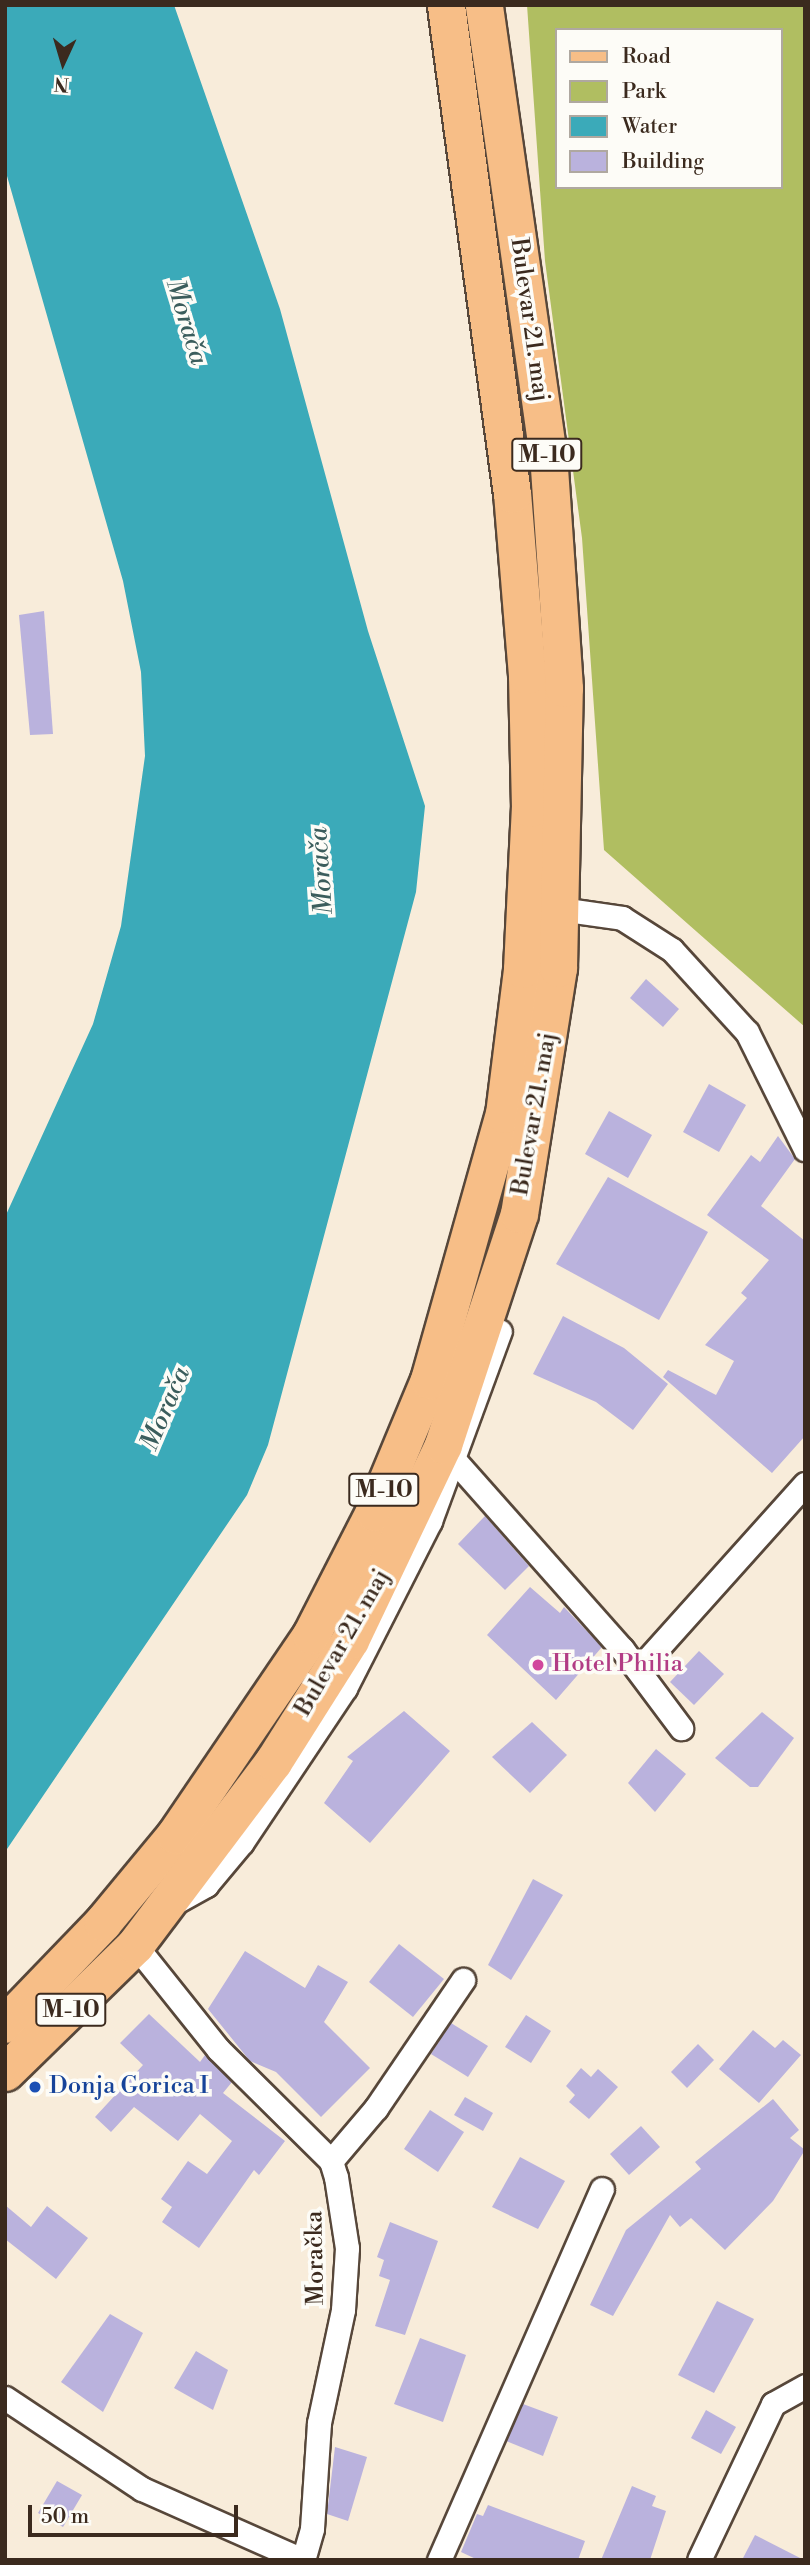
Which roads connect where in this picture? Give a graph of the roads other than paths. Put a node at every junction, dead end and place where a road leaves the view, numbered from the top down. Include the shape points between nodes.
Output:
1 (446, 5) edge
2 (484, 5) edge
3 (525, 906) junction
4 (561, 908) junction
5 (805, 1149) edge
6 (449, 1454) junction
7 (805, 1484) edge
8 (638, 1670) junction
9 (681, 1728) dead end
10 (135, 1945) junction
11 (463, 1980) dead end
12 (5, 2024) edge
13 (5, 2072) edge
14 (331, 2161) junction
15 (602, 2189) dead end
16 (805, 2386) edge
17 (5, 2398) edge
18 (303, 2560) edge
19 (439, 2560) edge
20 (698, 2560) edge

1 - 3 main road, Bulevar 21. maj / M-10 via 522,594 530,748
2 - 4 main road, Bulevar 21. maj / M-10 via 558,571 566,771
3 - 4 street
3 - 12 main road, Bulevar 21. maj / M-10 via 514,1057 494,1159 440,1348 374,1512 311,1634 229,1764 103,1922
4 - 5 street via 622,918 686,964 747,1032
4 - 6 main road, Bulevar 21. maj / M-10 via 542,1090 504,1267
6 - 8 street
6 - 10 main road, Bulevar 21. maj / M-10 via 350,1640 273,1762
7 - 8 street
8 - 9 street
10 - 13 main road, Bulevar 21. maj / M-10
10 - 14 street via 218,2049
11 - 14 street via 376,2108
14 - 18 street, Moračka via 344,2215 346,2276
15 - 19 street
16 - 20 street via 773,2404
17 - 18 street via 142,2489

